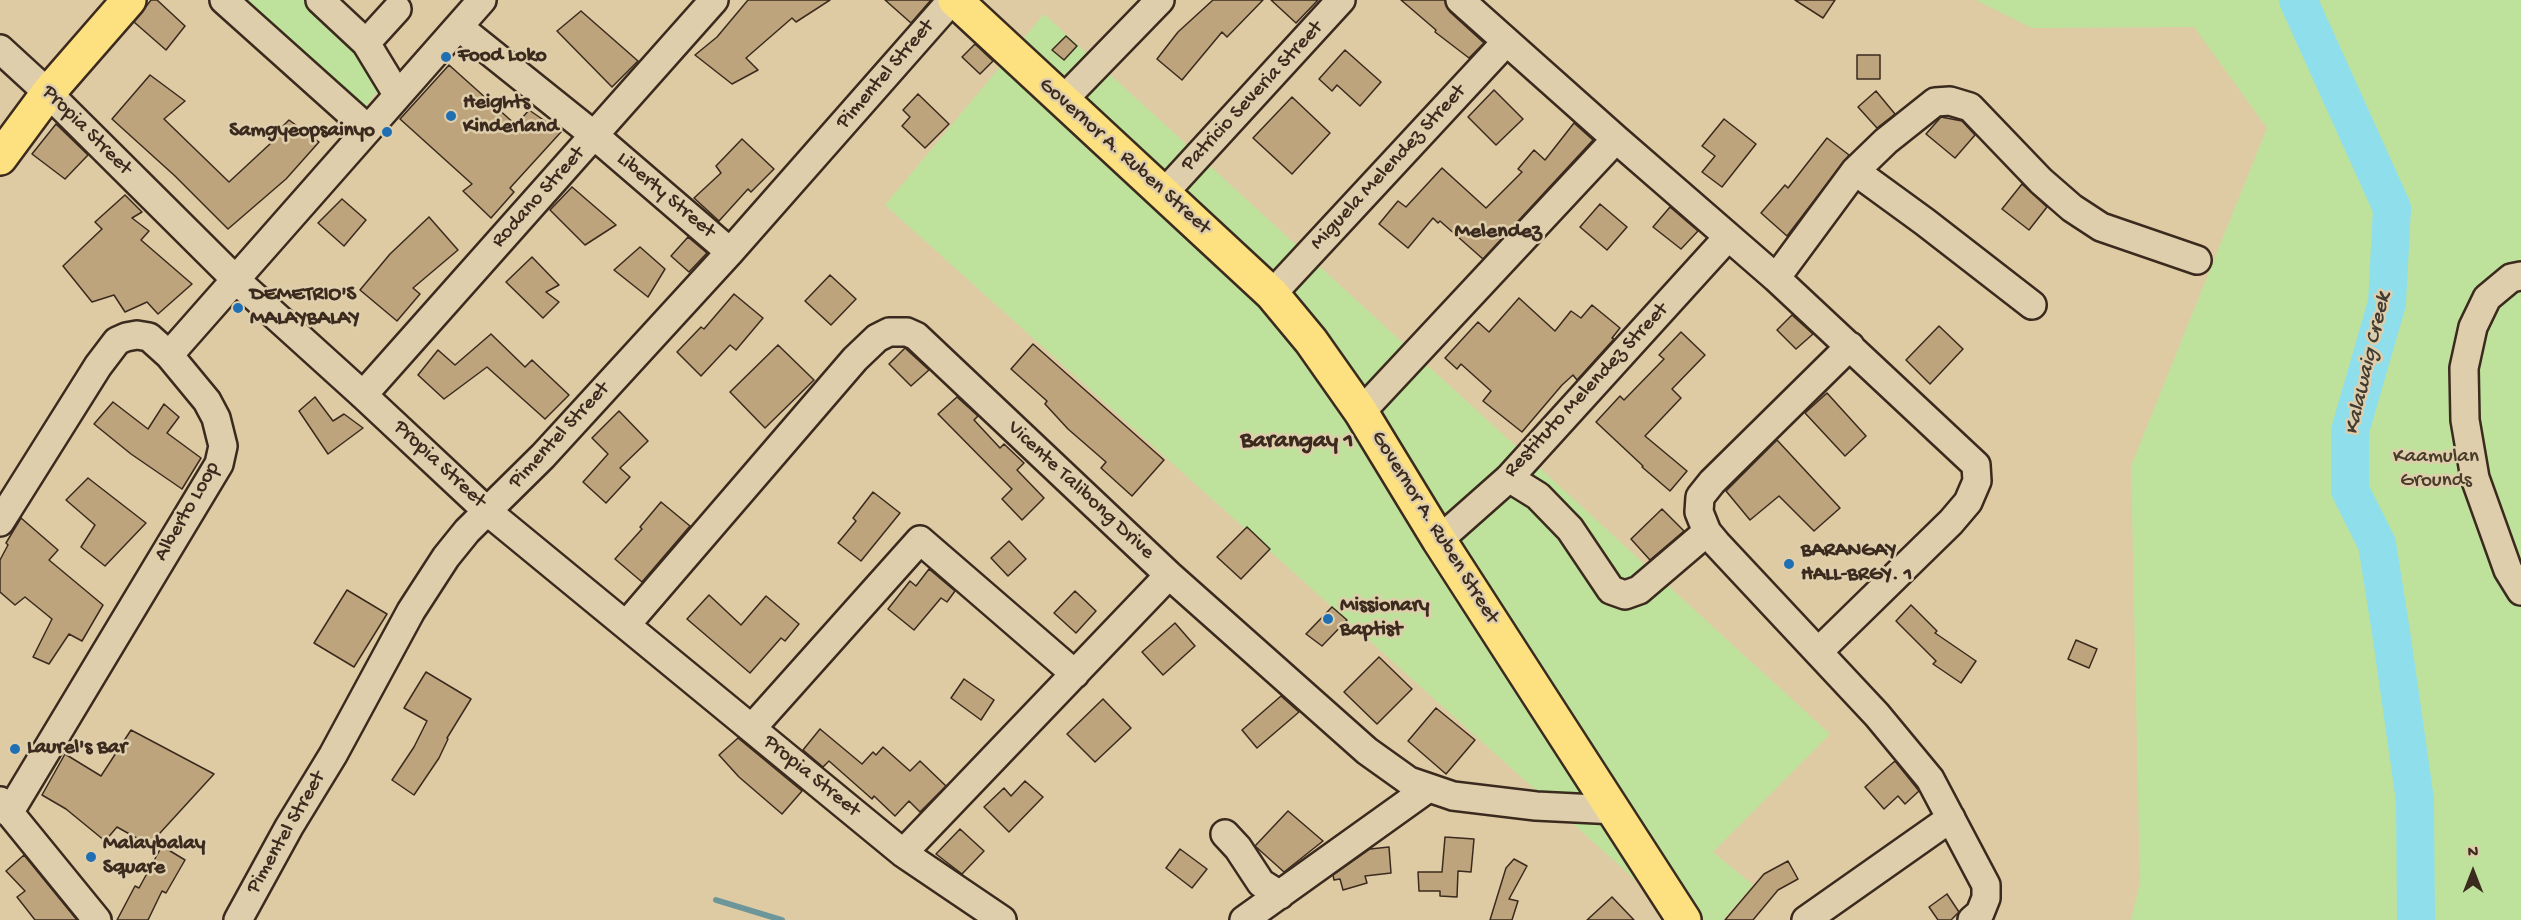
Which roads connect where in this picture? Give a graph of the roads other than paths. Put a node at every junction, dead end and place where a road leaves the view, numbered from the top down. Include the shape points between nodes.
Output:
1 (129, 0) edge
2 (224, 0) edge
3 (320, 0) edge
4 (482, 0) edge
5 (714, 0) edge
6 (953, 0) edge
7 (1160, 0) edge
8 (1341, 0) edge
9 (1460, 0) edge
10 (397, 9) dead end
11 (459, 27) junction
12 (1506, 42) junction
13 (366, 43) junction
14 (0, 48) edge
15 (48, 93) junction
16 (397, 94) junction
17 (1062, 101) junction
18 (368, 129) junction
19 (595, 136) junction
20 (1616, 139) junction
21 (0, 158) edge
22 (1855, 171) junction
23 (1164, 193) junction
24 (1728, 237) junction
25 (730, 252) junction
26 (2197, 260) dead end
27 (2521, 276) edge
28 (1776, 278) junction
29 (236, 280) junction
30 (1272, 294) junction
31 (2032, 305) dead end
32 (1850, 346) junction
33 (169, 355) junction
34 (363, 395) junction
35 (1361, 412) junction
36 (1509, 478) junction
37 (487, 511) junction
38 (0, 522) edge
39 (1707, 532) junction
40 (1439, 540) junction
41 (1169, 575) junction
42 (2521, 591) edge
43 (626, 625) junction
44 (1818, 652) junction
45 (1074, 674) junction
46 (752, 728) junction
47 (1427, 789) junction
48 (4, 807) edge
49 (1616, 810) junction
50 (1951, 818) junction
51 (1225, 834) dead end
52 (903, 853) junction
53 (1280, 895) junction
54 (97, 920) edge
55 (238, 920) edge
56 (1002, 920) edge
57 (1244, 920) edge
58 (1684, 920) edge
59 (1806, 920) edge
60 (1972, 920) edge

1 - 15 main road
2 - 18 street
3 - 13 street
4 - 11 street
5 - 19 street, Rodano Street
6 - 17 main road, Governor A. Ruben Street
6 - 25 street, Pimentel Street
7 - 17 street
8 - 23 street, Patricio Severia Street
9 - 12 street
10 - 13 street
11 - 16 street
11 - 19 street, Liberty Street
12 - 20 street
12 - 30 street, Miguela Melendez Street
13 - 16 street
14 - 15 street, Propia Street
15 - 21 main road
15 - 29 street, Propia Street
16 - 18 street
17 - 23 main road, Governor A. Ruben Street
18 - 29 street
19 - 25 street, Liberty Street
19 - 34 street, Rodano Street
20 - 24 street
20 - 35 street
22 - 26 street via 1935,102 1960,102 1970,107 2072,208 2101,227
22 - 28 street
22 - 31 street
23 - 30 main road, Governor A. Ruben Street
24 - 28 street
24 - 36 street, Restituto Melendez Street
25 - 37 street, Pimentel Street via 543,456
27 - 42 street via 2511,278 2487,298 2473,327 2464,368 2465,420 2475,478 2508,570
28 - 32 street
29 - 33 street
29 - 34 street, Propia Street
30 - 35 main road, Governor A. Ruben Street
32 - 39 street via 1700,497 1699,512
32 - 44 street via 1976,465 1977,482 1968,502 1951,522
33 - 38 street, Alberto Loop via 149,338 137,335 117,341
33 - 48 street, Alberto Loop via 216,418 223,446 219,464
34 - 37 street, Propia Street
35 - 40 main road, Governor A. Ruben Street
36 - 39 street via 1538,496 1570,529 1611,590 1625,595 1639,590
36 - 40 street, Restituto Melendez Street
37 - 43 street, Propia Street
37 - 55 street, Pimentel Street via 446,557 411,611
39 - 44 street
40 - 49 main road, Governor A. Ruben Street
41 - 43 street, Vicente Talibong Drive via 916,336 897,330 877,338 855,359
41 - 45 street
41 - 47 street, Vicente Talibong Drive via 1366,751
43 - 46 street, Propia Street
44 - 50 street via 1930,779
45 - 46 street via 920,540
45 - 52 street
46 - 52 street, Propia Street
47 - 49 street, Vicente Talibong Drive via 1536,806
47 - 53 street
48 - 54 street
49 - 58 main road, Governor A. Ruben Street
50 - 59 street
50 - 60 street via 1986,885 1980,914
51 - 53 street via 1261,883
52 - 56 street, Propia Street
53 - 57 street

